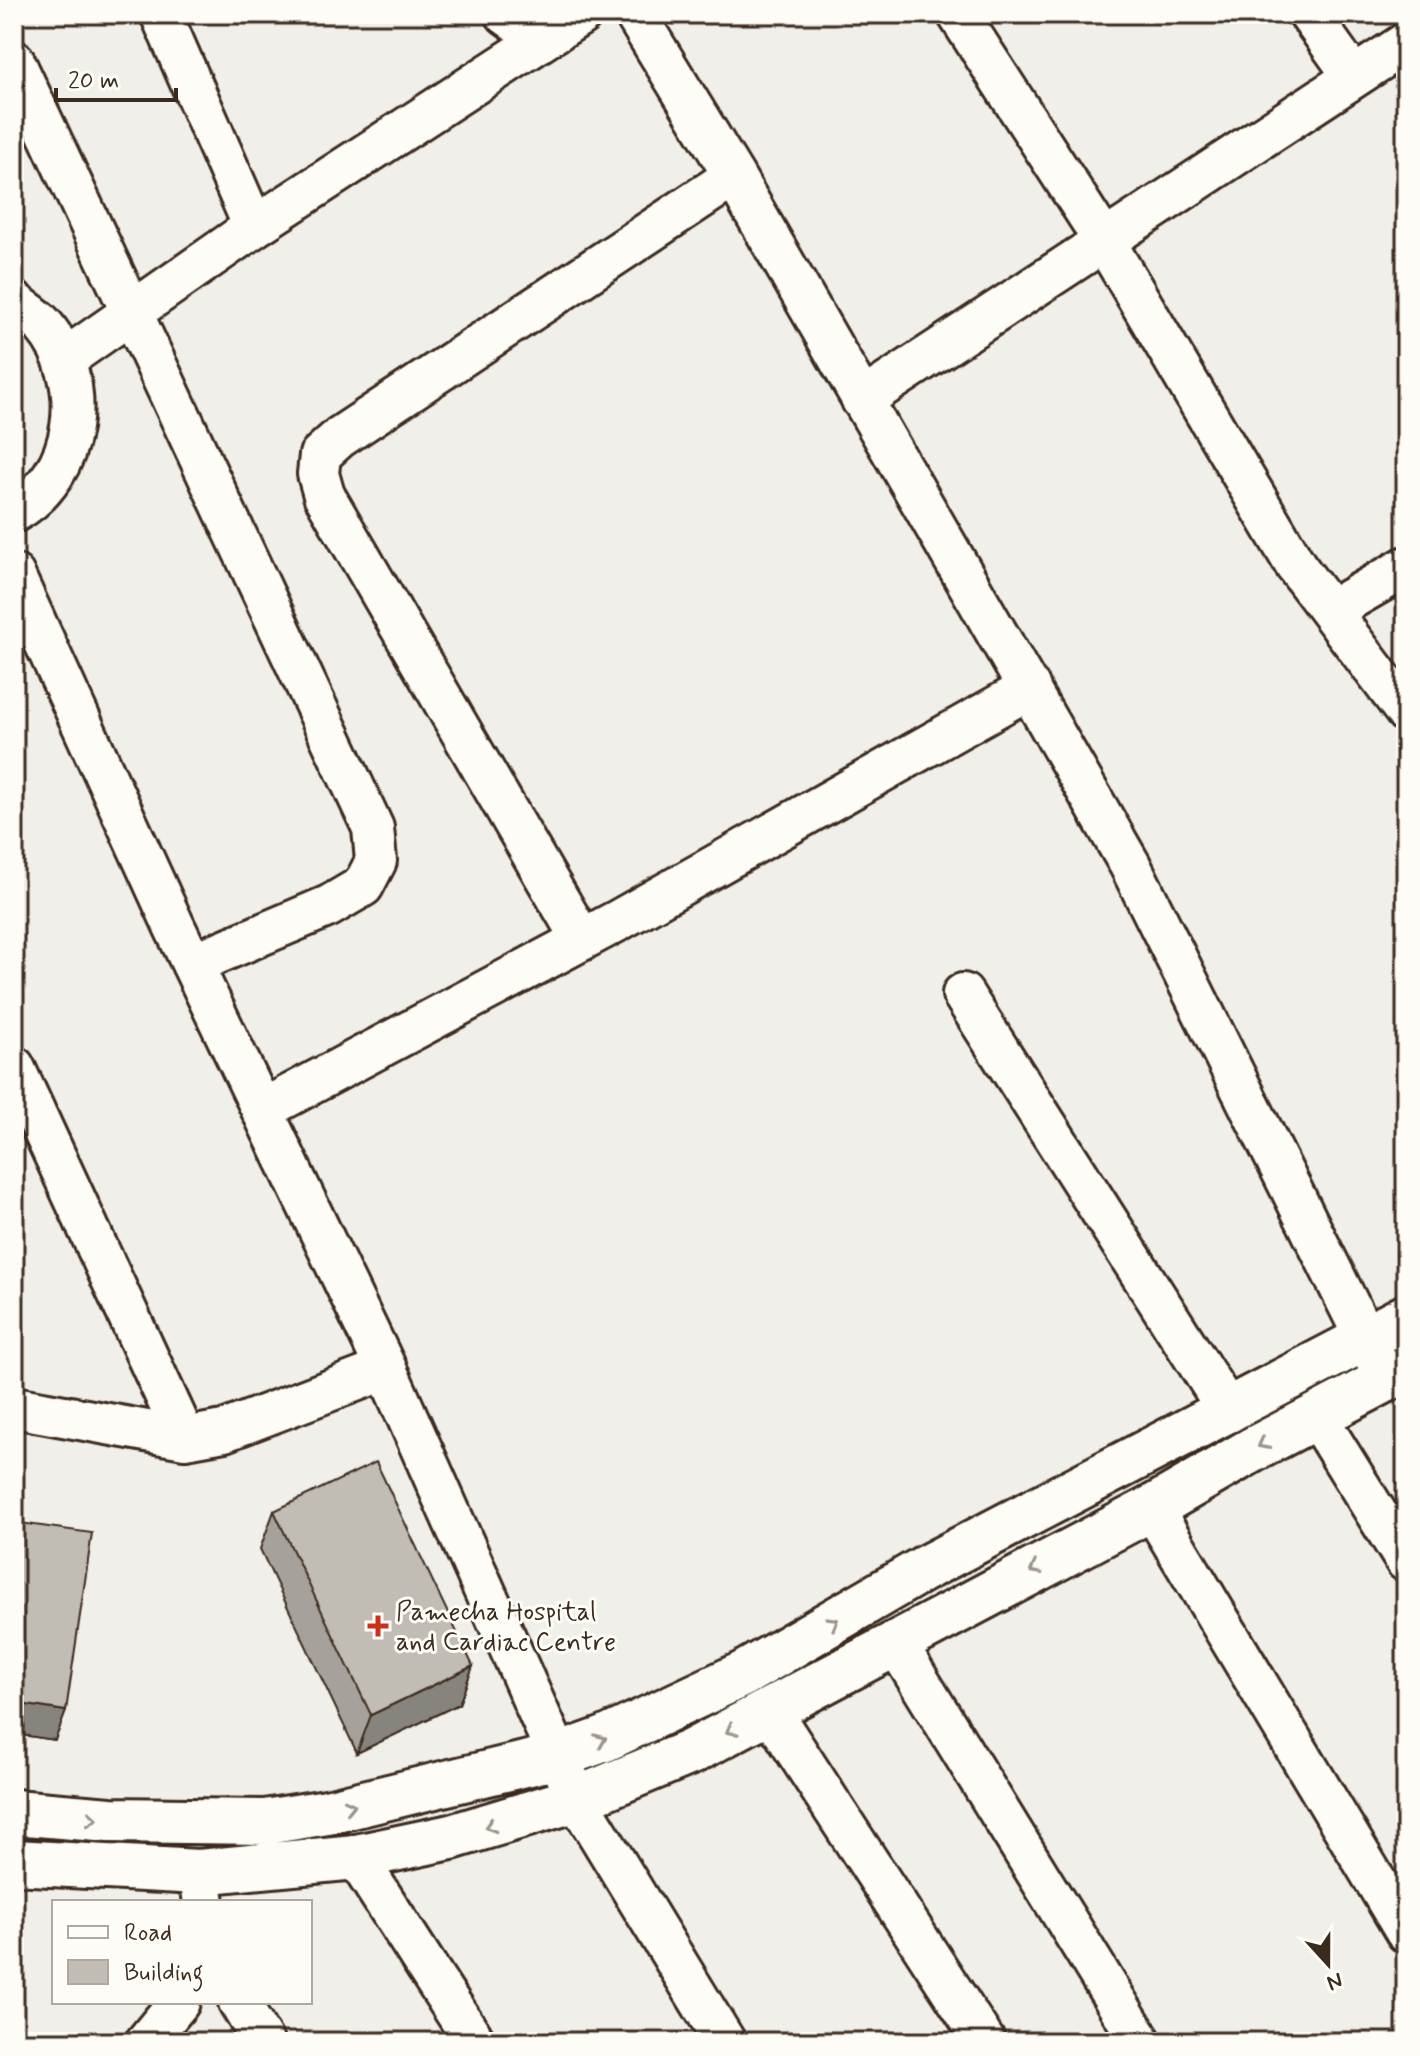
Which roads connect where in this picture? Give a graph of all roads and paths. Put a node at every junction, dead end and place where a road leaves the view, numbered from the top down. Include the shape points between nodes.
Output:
1 (161, 14) edge
2 (506, 14) edge
3 (582, 14) edge
4 (635, 14) edge
5 (958, 14) edge
6 (1309, 14) edge
7 (542, 40) junction
8 (1406, 43) edge
9 (14, 61) edge
10 (1354, 77) junction
11 (734, 176) junction
12 (254, 227) junction
13 (1105, 242) junction
14 (14, 302) edge
15 (131, 313) junction
16 (65, 359) junction
17 (862, 400) junction
18 (14, 512) edge
19 (1406, 567) edge
20 (14, 575) edge
21 (1330, 611) junction
22 (1030, 688) junction
23 (1406, 712) edge
24 (582, 940) junction
25 (192, 964) junction
26 (963, 994) dead end
27 (14, 1067) edge
28 (262, 1110) junction
29 (1406, 1317) edge
30 (1365, 1339) junction
31 (386, 1369) junction
32 (1395, 1374) edge
33 (19, 1399) edge
34 (1229, 1412) junction
35 (1316, 1416) junction
36 (185, 1438) junction
37 (1152, 1508) junction
38 (1406, 1561) edge
39 (895, 1642) junction
40 (769, 1709) junction
41 (558, 1756) junction
42 (577, 1799) junction
43 (14, 1812) edge
44 (356, 1857) junction
45 (14, 1862) edge
46 (201, 1887) edge
47 (1406, 1932) edge
48 (177, 2004) edge
49 (240, 2004) edge
50 (146, 2042) edge
51 (263, 2042) edge
52 (475, 2042) edge
53 (725, 2042) edge
54 (985, 2042) edge
55 (1141, 2042) edge

1 - 12 street
2 - 7 street
3 - 7 street
4 - 11 street
5 - 13 street
6 - 10 street
7 - 12 street
8 - 10 street
9 - 15 street
10 - 13 street
11 - 17 street
11 - 24 street via 320,455 324,495
12 - 15 street
13 - 17 street
13 - 21 street via 1296,566
14 - 16 street via 42,324
15 - 16 street
15 - 25 street via 373,828 376,861 363,886 329,906
16 - 18 street via 74,399 70,439 54,476
17 - 22 street
19 - 21 street
20 - 25 street
21 - 23 street
22 - 24 street
22 - 30 street via 1130,865
24 - 28 street
25 - 28 street
26 - 34 street
27 - 36 street
28 - 31 street
29 - 30 main road
30 - 32 street
30 - 34 main road
31 - 36 street via 224,1431
31 - 41 street
32 - 35 main road
33 - 36 street
41 -> 34 main road via 743,1674 923,1569
35 -> 37 main road
35 - 38 street
37 -> 39 main road
37 - 47 street
39 - 40 main road
39 - 55 street
40 -> 42 main road via 691,1752
40 - 54 street
41 - 42 street
43 -> 41 main road via 110,1820 265,1822
42 -> 44 main road via 451,1837
42 - 53 street
44 - 46 main road
44 - 52 street
45 - 46 main road
48 - 50 street
49 - 51 street

